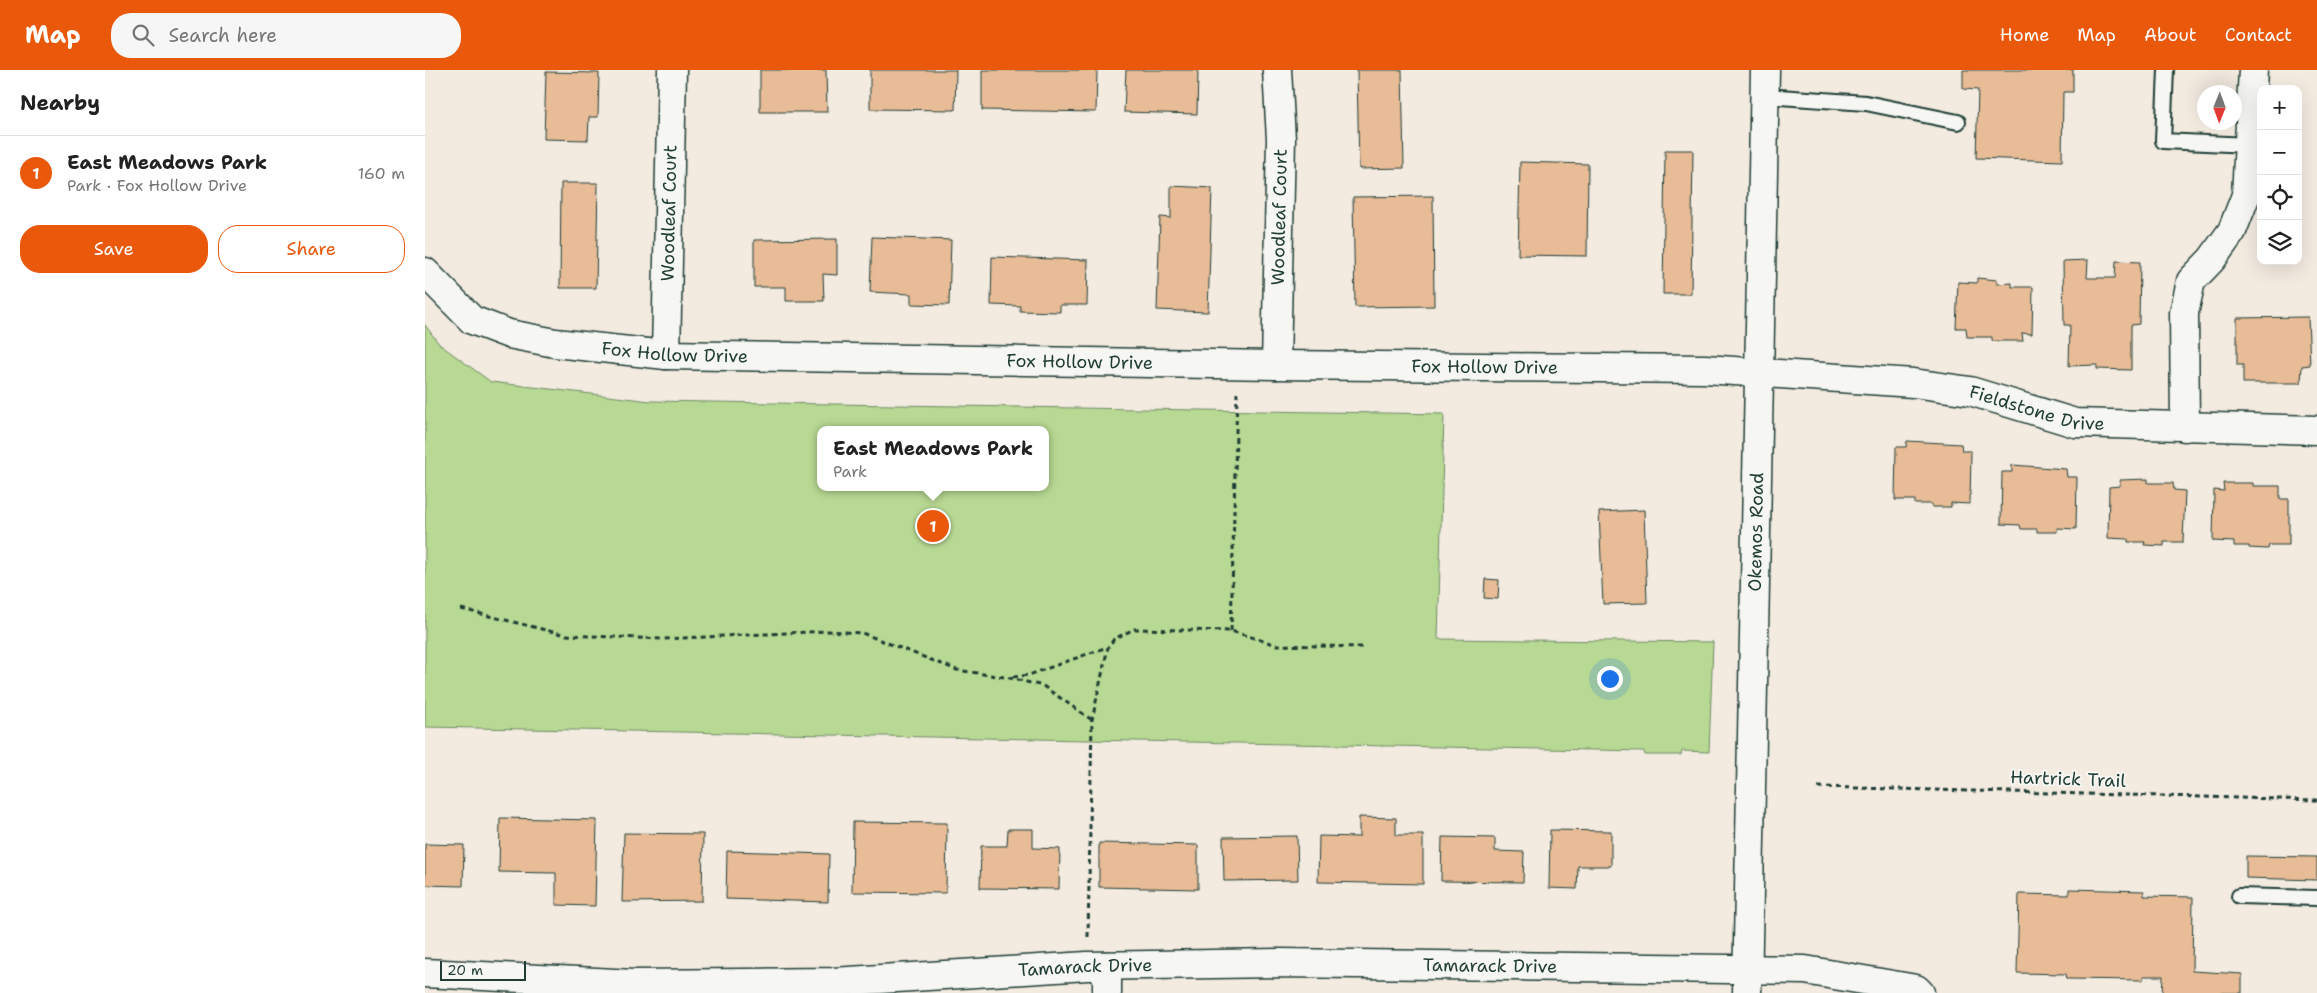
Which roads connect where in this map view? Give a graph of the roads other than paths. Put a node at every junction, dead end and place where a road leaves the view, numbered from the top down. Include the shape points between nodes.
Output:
1 (672, 70) edge
2 (1277, 70) edge
3 (2166, 70) edge
4 (2253, 70) edge
5 (1765, 83) edge
6 (1958, 122) dead end
7 (2249, 146) junction
8 (425, 272) edge
9 (666, 355) junction
10 (1276, 365) junction
11 (1759, 372) junction
12 (2185, 427) junction
13 (2317, 430) edge
14 (2239, 896) dead end
15 (2317, 898) edge
16 (1097, 966) junction
17 (425, 973) edge
18 (1747, 981) edge
19 (1107, 993) edge
20 (1920, 993) edge

1 - 9 street, Woodleaf Court
2 - 10 street, Woodleaf Court via 1281,139
3 - 7 lane via 2163,141
4 - 7 street
5 - 6 lane
5 - 11 street, Okemos Road
7 - 12 street via 2246,195 2232,231 2191,281 2184,313
8 - 9 street, Fox Hollow Drive via 472,320 509,334 555,343
9 - 10 street, Fox Hollow Drive
10 - 11 street, Fox Hollow Drive
11 - 12 street, Fieldstone Drive via 1913,383 1970,391 2075,423
11 - 18 street, Okemos Road
12 - 13 street, Fieldstone Drive
14 - 15 lane
16 - 17 street, Tamarack Drive via 823,982 634,984
16 - 18 street, Tamarack Drive via 1279,963
16 - 19 street
18 - 20 street, Tamarack Drive via 1805,970 1915,989

